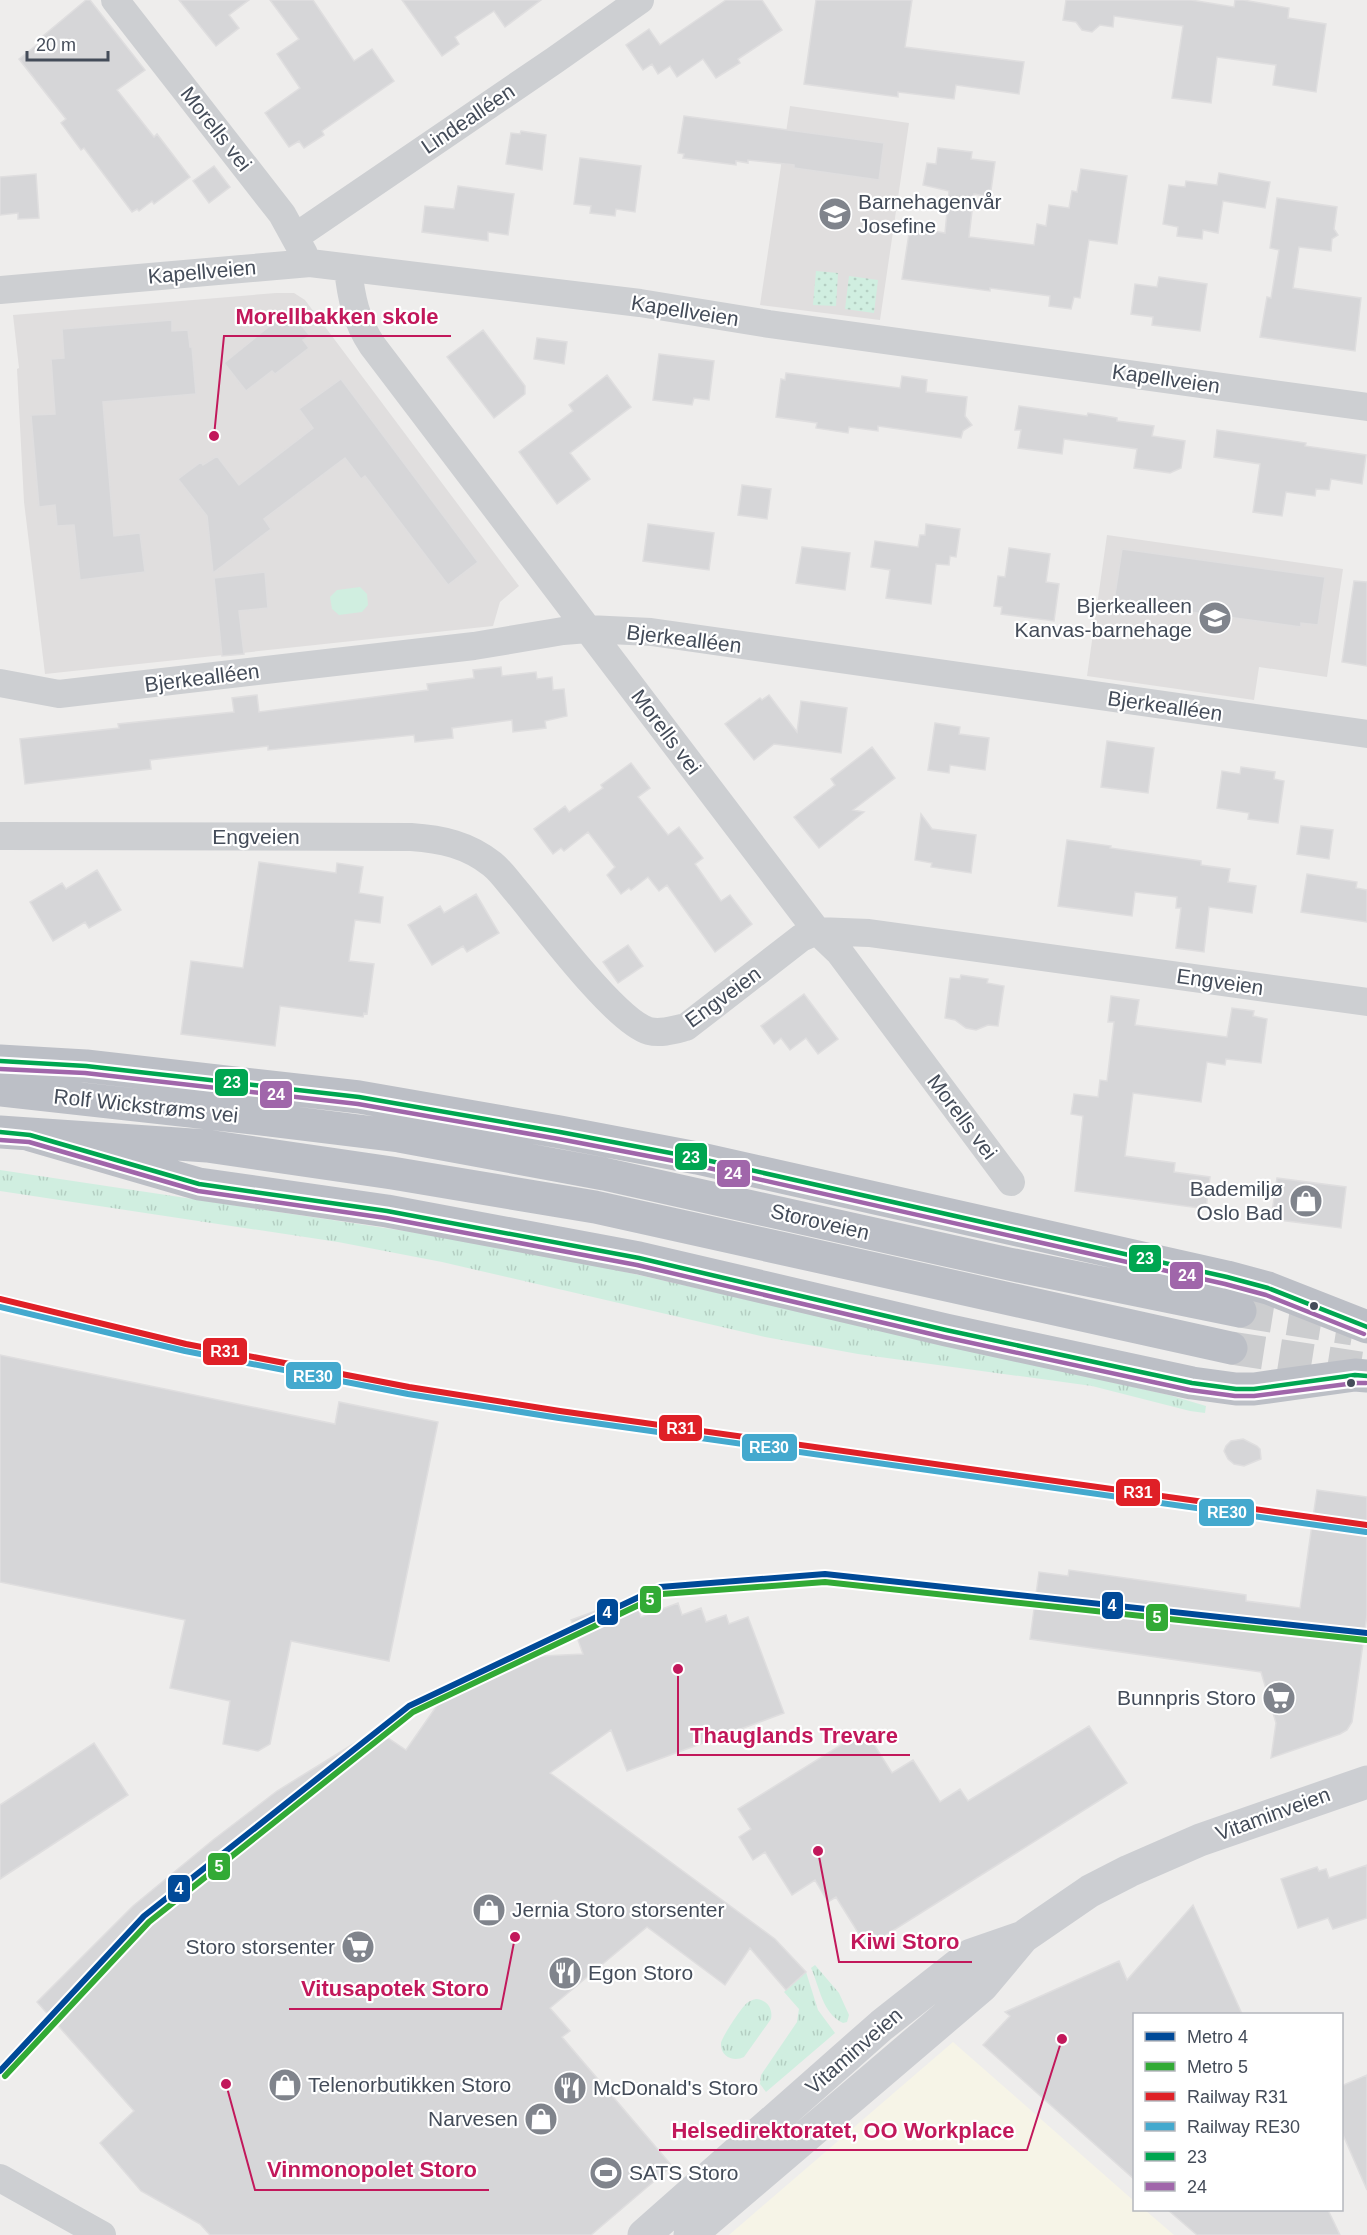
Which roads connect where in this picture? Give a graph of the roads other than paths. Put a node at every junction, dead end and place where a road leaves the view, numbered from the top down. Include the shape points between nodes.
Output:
1 (115, 0) edge
2 (640, 0) edge
3 (295, 237) junction
4 (310, 263) junction
5 (348, 268) junction
6 (0, 290) edge
7 (1367, 407) edge
8 (588, 629) junction
9 (0, 683) edge
10 (1367, 734) edge
11 (0, 836) edge
12 (817, 931) junction
13 (1367, 1002) edge
14 (0, 1060) edge
15 (0, 1090) edge
16 (15, 1133) edge
17 (399, 1136) joint
18 (392, 1173) joint
19 (1011, 1182) dead end
20 (1240, 1311) tunnel mouth
21 (1367, 1327) edge
22 (1231, 1348) tunnel mouth
23 (1367, 1376) edge
24 (1367, 1782) edge
25 (1023, 1936) junction
26 (0, 2178) edge
27 (102, 2235) edge
28 (644, 2235) edge
29 (690, 2235) edge

1 - 3 street, Morells vei via 282,214
2 - 3 street, Lindealléen
3 - 4 street, Morells vei
4 - 5 street, Kapellveien
4 - 6 street, Kapellveien
5 - 7 street, Kapellveien via 650,305
5 - 8 street, Morells vei via 354,310 364,333
8 - 9 street, Bjerkealléen via 59,694
8 - 10 street, Bjerkealléen via 651,632
8 - 12 street, Morells vei
11 - 12 street, Engveien via 439,839 469,849 494,865 607,999 649,1031 686,1027 801,938
12 - 13 street, Engveien via 869,933
12 - 19 street, Morells vei via 840,953
14 - 21 highway via 359,1097 686,1156 1227,1277 1268,1288
15 - 17 highway, Rolf Wickstrøms vei
16 - 18 highway, Rolf Wickstrøms vei via 207,1146
16 - 23 highway via 199,1184 399,1213 639,1258 1192,1383 1254,1389
17 - 20 highway, Storoveien via 604,1174
18 - 22 highway, Storoveien via 595,1207
24 - 25 street, Vitaminveien via 1255,1819 1129,1870
25 - 28 street, Vitaminveien via 971,1954 951,1969
25 - 29 street, Vitaminveien via 982,1986
26 - 27 street

